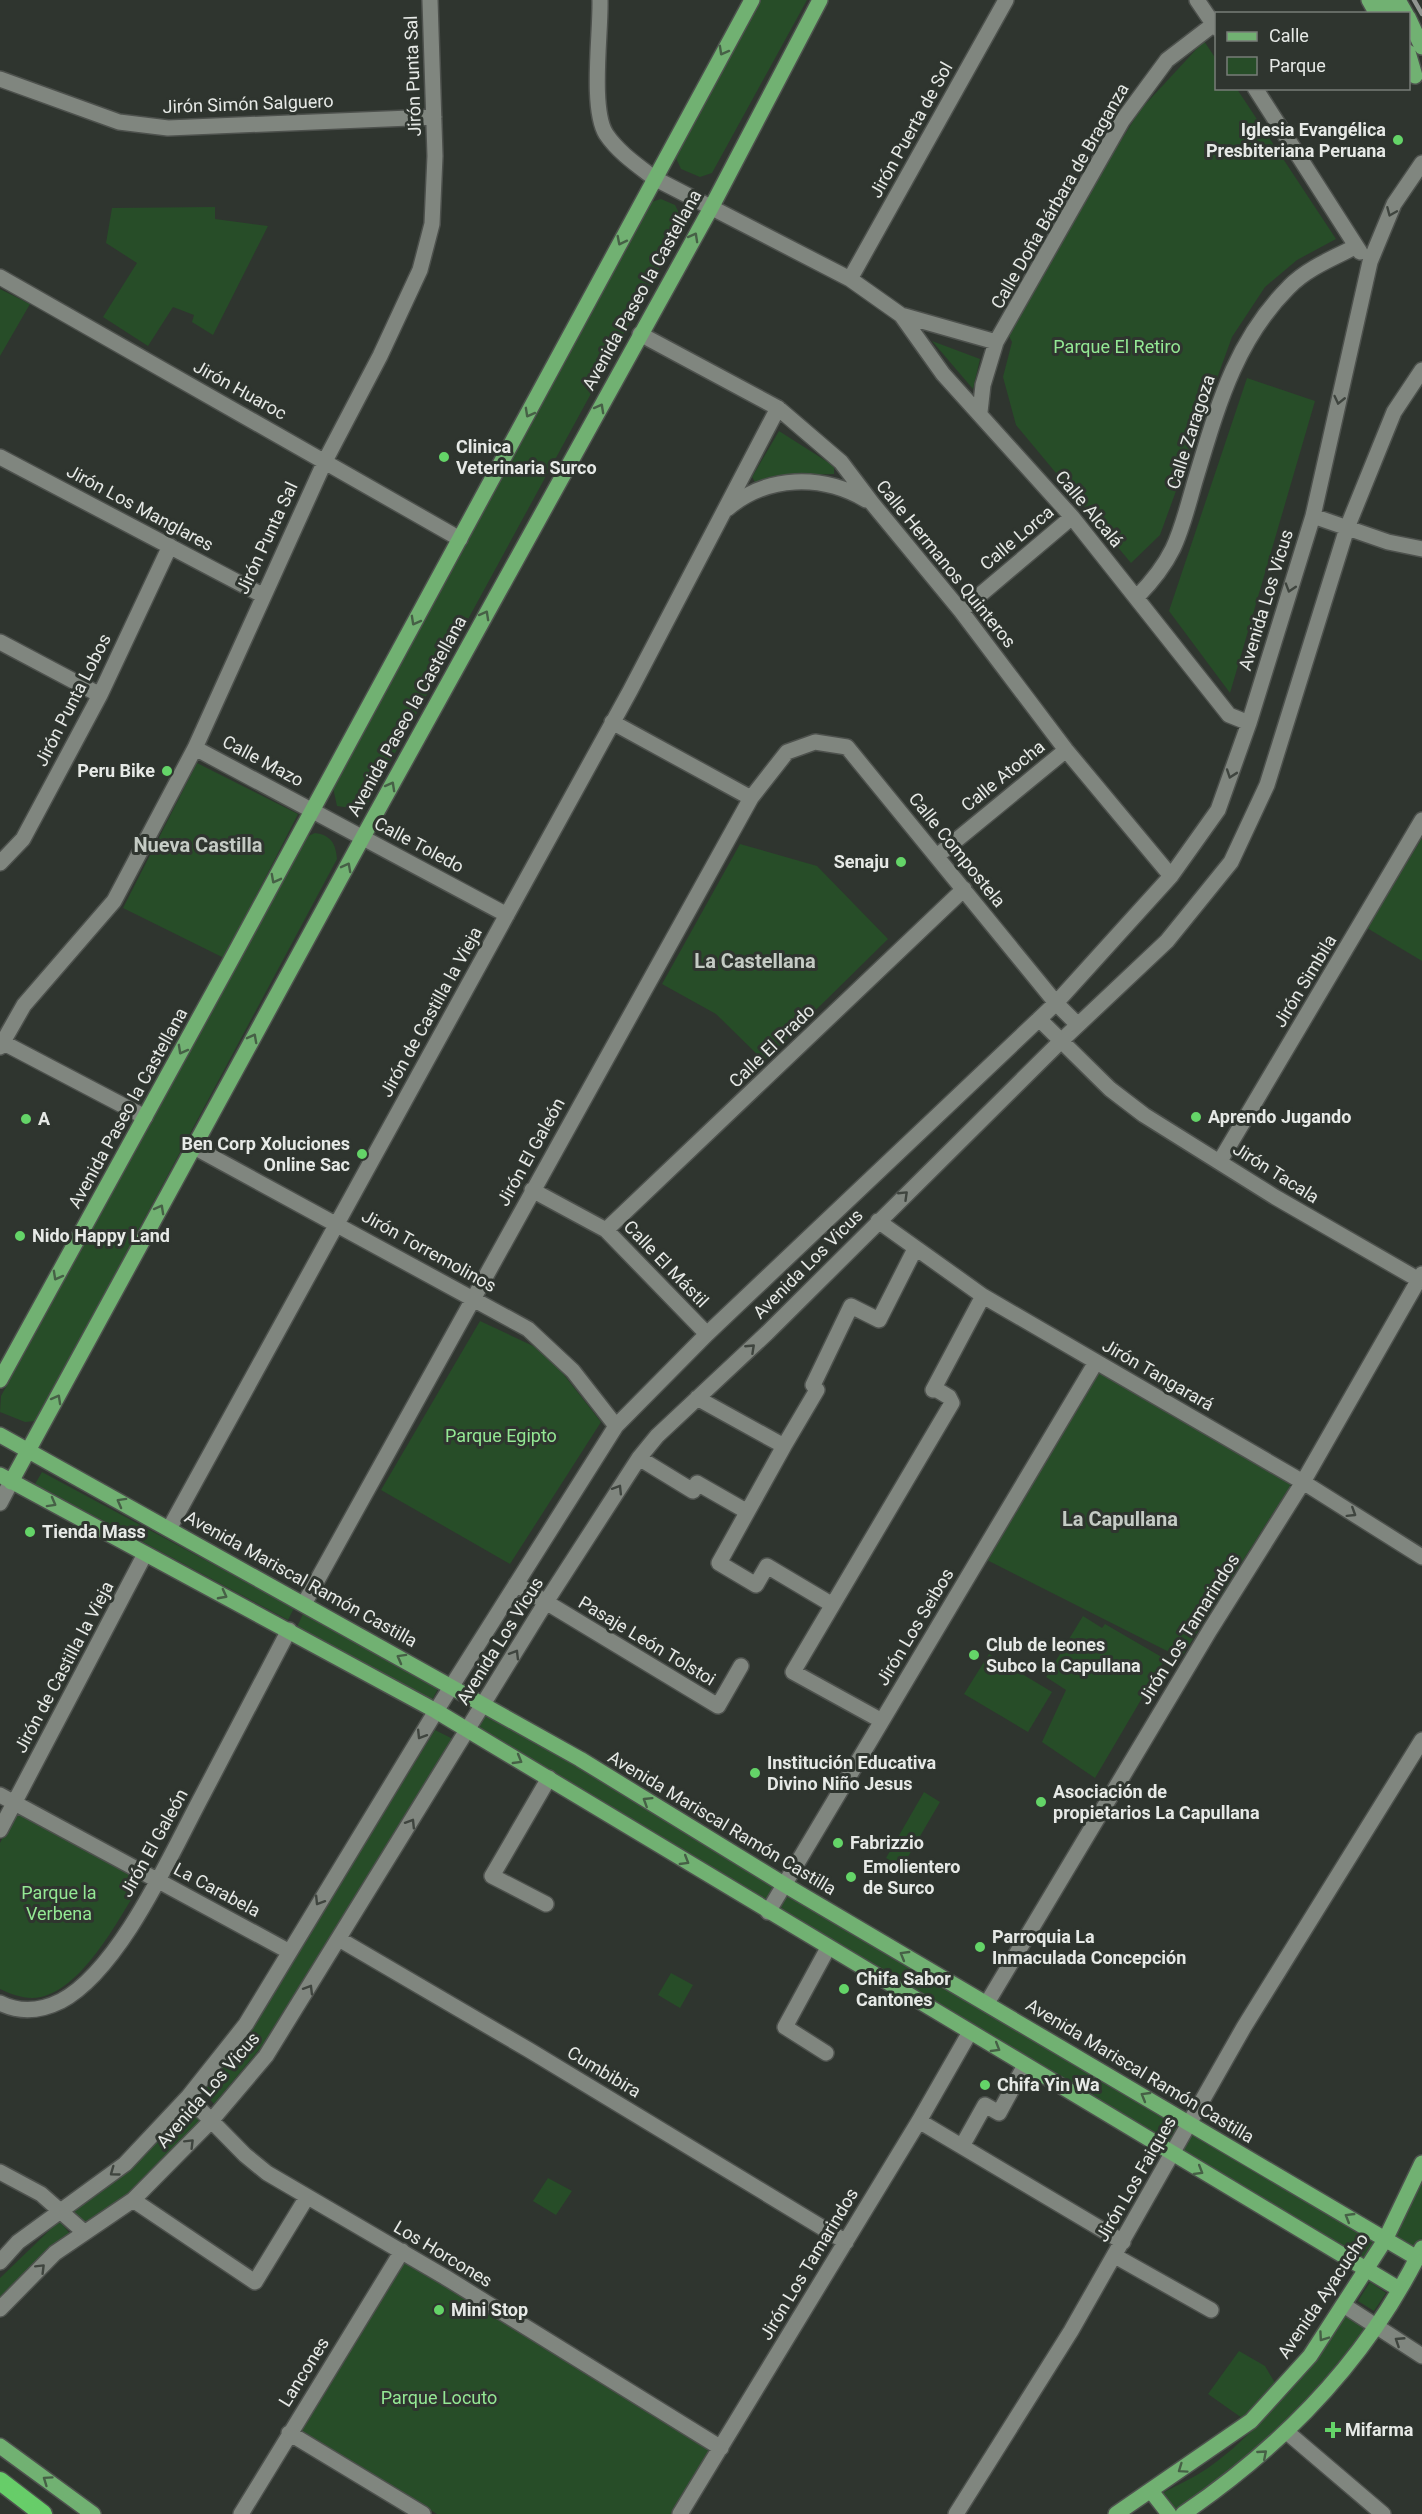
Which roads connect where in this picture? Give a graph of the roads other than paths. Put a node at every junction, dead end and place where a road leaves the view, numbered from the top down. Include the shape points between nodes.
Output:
1 (430, 0) edge
2 (600, 0) edge
3 (752, 0) edge
4 (820, 0) edge
5 (1006, 0) edge
6 (1197, 0) edge
7 (1410, 21) edge
8 (1215, 26) edge
9 (1410, 37) edge
10 (1422, 47) edge
11 (1422, 52) edge
12 (1410, 59) edge
13 (1415, 76) edge
14 (0, 79) edge
15 (1256, 90) edge
16 (434, 117) junction
17 (1422, 163) edge
18 (654, 178) junction
19 (711, 208) junction
20 (1355, 247) junction
21 (1371, 262) junction
22 (0, 277) edge
23 (850, 279) junction
24 (901, 315) junction
25 (640, 334) junction
26 (996, 342) junction
27 (1422, 370) edge
28 (778, 408) junction
29 (980, 412) junction
30 (0, 457) edge
31 (325, 461) junction
32 (872, 503) junction
33 (722, 513) junction
34 (1313, 516) junction
35 (1072, 517) junction
36 (1347, 528) junction
37 (460, 539) junction
38 (170, 546) junction
39 (1422, 549) edge
40 (262, 595) junction
41 (1137, 597) junction
42 (961, 611) junction
43 (2, 647) edge
44 (100, 695) junction
45 (612, 722) junction
46 (1249, 723) junction
47 (815, 742) joint
48 (195, 748) junction
49 (1066, 750) junction
50 (751, 798) junction
51 (313, 809) junction
52 (1422, 820) edge
53 (363, 837) junction
54 (937, 856) junction
55 (0, 863) edge
56 (1171, 876) junction
57 (964, 889) junction
58 (507, 915) junction
59 (1056, 1003) junction
60 (1039, 1019) junction
61 (1078, 1025) junction
62 (1061, 1041) junction
63 (1, 1045) edge
64 (145, 1117) junction
65 (194, 1147) junction
66 (1220, 1161) junction
67 (532, 1190) junction
68 (878, 1221) junction
69 (338, 1223) junction
70 (606, 1230) junction
71 (915, 1249) junction
72 (1420, 1277) edge
73 (983, 1296) junction
74 (474, 1298) junction
75 (707, 1334) junction
76 (1096, 1362) junction
77 (0, 1380) edge
78 (697, 1398) junction
79 (616, 1426) junction
80 (0, 1435) edge
81 (784, 1446) junction
82 (29, 1450) junction
83 (639, 1458) junction
84 (6, 1478) edge
85 (1303, 1482) junction
86 (0, 1503) edge
87 (746, 1511) junction
88 (170, 1529) junction
89 (145, 1554) junction
90 (1422, 1557) edge
91 (516, 1584) junction
92 (546, 1602) junction
93 (304, 1604) junction
94 (831, 1604) junction
95 (289, 1630) junction
96 (741, 1666) dead end
97 (453, 1686) junction
98 (484, 1704) junction
99 (436, 1711) junction
100 (882, 1721) junction
101 (468, 1730) junction
102 (1422, 1740) edge
103 (549, 1778) junction
104 (0, 1795) edge
105 (14, 1803) junction
106 (0, 1830) edge
107 (157, 1880) junction
108 (784, 1885) junction
109 (546, 1904) dead end
110 (768, 1912) junction
111 (339, 1939) junction
112 (828, 1948) junction
113 (288, 1951) junction
114 (0, 2003) edge
115 (987, 2003) junction
116 (970, 2032) junction
117 (826, 2053) dead end
118 (1025, 2065) junction
119 (188, 2097) junction
120 (211, 2121) junction
121 (919, 2121) junction
122 (1191, 2123) junction
123 (962, 2146) junction
124 (1173, 2156) junction
125 (1422, 2163) edge
126 (0, 2172) edge
127 (307, 2197) junction
128 (133, 2200) junction
129 (60, 2211) junction
130 (84, 2232) junction
131 (1385, 2240) junction
132 (846, 2242) junction
133 (1119, 2249) junction
134 (402, 2251) junction
135 (1419, 2253) edge
136 (0, 2262) edge
137 (1367, 2271) junction
138 (1399, 2289) junction
139 (1345, 2306) junction
140 (0, 2309) edge
141 (1211, 2310) dead end
142 (1376, 2325) junction
143 (1422, 2356) edge
144 (289, 2433) junction
145 (1288, 2433) junction
146 (0, 2446) edge
147 (721, 2448) junction
148 (0, 2481) edge
149 (1151, 2491) junction
150 (1120, 2513) edge
151 (43, 2514) edge
152 (93, 2514) edge
153 (241, 2514) edge
154 (423, 2514) edge
155 (680, 2514) edge
156 (956, 2514) edge
157 (1169, 2514) edge
158 (1183, 2514) edge
159 (1383, 2514) edge

1 - 16 street, Jirón Punta Sal
2 - 18 street, Calle Alcalá via 598,90 605,133
3 -> 18 main road, Avenida Paseo la Castellana
4 - 19 main road, Avenida Paseo la Castellana
5 - 23 street, Jirón Puerta de Sol
6 - 8 street
7 - 10 main road
8 - 26 street, Calle Doña Bárbara de Braganza via 1167,60 1122,121
9 - 11 main road
12 - 13 main road
14 - 16 street, Jirón Simón Salguero via 119,122 168,128
15 - 20 street
16 - 31 street, Jirón Punta Sal via 432,224 420,270
17 -> 21 street, Avenida Los Vicus via 1394,204
18 - 19 street, Calle Alcalá
18 -> 37 main road, Avenida Paseo la Castellana
19 - 23 street, Calle Alcalá
25 -> 19 main road, Avenida Paseo la Castellana
20 - 21 street
20 - 41 street, Calle Zaragoza via 1290,285 1253,330 1226,380 1176,546 1160,574
21 -> 34 street, Avenida Los Vicus
22 - 31 street, Jirón Huaroc
23 - 24 street, Calle Alcalá
24 - 26 street, Calle Alcalá
24 - 29 street, Calle Alcalá via 943,374
25 - 28 street, Calle Hermanos Quinteros
53 -> 25 main road, Avenida Paseo la Castellana
26 - 29 street, Calle Doña Bárbara de Braganza via 983,385
27 - 36 street, Avenida Los Vicus via 1394,412
28 - 32 street, Calle Hermanos Quinteros via 842,462
28 - 33 street, Jirón de Castilla la Vieja
29 - 35 street, Calle Alcalá
30 - 38 street, Jirón Los Manglares
31 - 37 street, Jirón Huaroc
31 - 40 street, Jirón Punta Sal
32 - 33 street, Jirón de Castilla la Vieja via 830,484 788,482 758,490
32 - 42 street, Calle Hermanos Quinteros
33 - 45 street, Jirón de Castilla la Vieja
34 - 36 street
34 -> 46 street, Avenida Los Vicus
35 - 41 street, Calle Alcalá
35 - 42 street, Calle Lorca
36 - 39 street
36 - 61 street, Avenida Los Vicus via 1267,785 1231,862 1167,941
37 -> 51 main road, Avenida Paseo la Castellana
38 - 40 street, Jirón Los Manglares
38 - 44 street, Jirón Punta Lobos
40 - 48 street, Jirón Punta Sal
41 - 46 street, Calle Alcalá via 1229,715
42 - 49 street, Calle Hermanos Quinteros
43 - 44 street
44 - 55 street, Jirón Punta Lobos via 23,839
45 - 50 street
45 - 58 street, Jirón de Castilla la Vieja
46 -> 56 street, Avenida Los Vicus via 1218,810
47 - 50 street, Jirón El Galeón via 787,752
47 - 54 street, Calle Compostela via 847,747
48 - 51 street, Calle Mazo
48 - 63 street, Jirón Punta Sal via 114,901 24,1005
49 - 54 street, Calle Atocha
49 - 56 street, Calle Hermanos Quinteros
50 - 67 street, Jirón El Galeón
51 - 53 street, Calle Toledo
51 -> 64 main road, Avenida Paseo la Castellana
52 - 66 street, Jirón Simbila
53 - 58 street, Calle Toledo
65 -> 53 main road, Avenida Paseo la Castellana
54 - 57 street, Calle Compostela
56 - 59 street, Avenida Los Vicus
57 - 59 street, Calle Compostela
57 - 70 street, Calle El Prado
58 - 69 street, Jirón de Castilla la Vieja
59 - 60 street, Avenida Los Vicus
59 - 61 street
60 - 62 street, Jirón Tacala
60 - 75 street, Avenida Los Vicus
61 - 62 street, Avenida Los Vicus
62 - 66 street, Jirón Tacala via 1110,1089 1144,1115
68 -> 62 street, Avenida Los Vicus
63 - 64 street
64 -> 77 main road, Avenida Paseo la Castellana
65 - 69 street, Jirón Torremolinos
82 -> 65 main road, Avenida Paseo la Castellana
66 - 72 street, Jirón Tacala via 1275,1197
67 - 70 street, Calle El Mástil
67 - 74 street, Jirón El Galeón
68 - 71 street, Jirón Tangarará
78 -> 68 street, Avenida Los Vicus
69 - 74 street, Jirón Torremolinos
69 - 88 street, Jirón de Castilla la Vieja
70 - 75 street, Calle El Mástil
71 - 73 street, Jirón Tangarará
71 - 81 street via 879,1320 851,1306
72 - 85 street, Jirón Los Tamarindos
73 - 76 street, Jirón Tangarará
73 - 94 street via 933,1389 949,1397 952,1403
74 - 79 street, Jirón Torremolinos via 528,1329 554,1351
74 - 93 street, Jirón El Galeón
75 - 79 street, Avenida Los Vicus
76 - 85 street, Jirón Tangarará
76 - 100 street, Jirón Los Seibos
78 - 81 street
78 - 83 street, Avenida Los Vicus
79 - 91 street, Avenida Los Vicus
80 - 82 main road, Avenida Mariscal Ramón Castilla
81 - 87 street
82 - 84 main road, Avenida Paseo la Castellana
88 -> 82 main road, Avenida Mariscal Ramón Castilla
83 - 87 street via 693,1491 698,1483
92 -> 83 street, Avenida Los Vicus
84 - 86 street
84 -> 89 main road
85 -> 90 street, Jirón Tangarará
85 - 115 street, Jirón Los Tamarindos
87 - 94 street via 719,1563 756,1585 767,1566
88 - 93 main road, Avenida Mariscal Ramón Castilla
89 -> 95 main road
89 - 105 street, Jirón de Castilla la Vieja
91 - 92 street, Pasaje León Tolstoi
91 - 97 street, Avenida Los Vicus
92 - 96 street, Pasaje León Tolstoi via 718,1706
98 -> 92 street, Avenida Los Vicus
97 -> 93 main road, Avenida Mariscal Ramón Castilla
94 - 100 street via 793,1672
95 - 99 main road
95 - 107 street, Jirón El Galeón
97 - 98 main road, Avenida Mariscal Ramón Castilla
97 - 99 street, Avenida Los Vicus
98 - 101 street, Avenida Los Vicus
108 -> 98 main road, Avenida Mariscal Ramón Castilla
99 - 101 main road
99 -> 113 street, Avenida Los Vicus
100 - 108 street, Jirón Los Seibos
101 -> 103 main road
111 -> 101 street, Avenida Los Vicus
102 - 122 street, Jirón Los Faiques via 1244,2027
103 - 109 street via 492,1876
103 -> 110 main road
104 - 105 street, La Carabela
105 - 106 street, Jirón de Castilla la Vieja
105 - 107 street, La Carabela
107 - 113 street, La Carabela
107 - 114 street, Jirón El Galeón via 122,1939 79,1988 62,2001 43,2008 24,2010
108 - 110 street, Jirón Los Seibos
115 -> 108 main road, Avenida Mariscal Ramón Castilla
110 - 112 main road
120 -> 111 street, Avenida Los Vicus via 266,2056
111 - 132 street, Cumbibira
112 - 116 main road
112 - 117 street via 785,2027
113 - 119 street, Avenida Los Vicus via 246,2024
122 -> 115 main road, Avenida Mariscal Ramón Castilla
116 -> 118 main road
116 - 121 street, Jirón Los Tamarindos
118 - 123 street via 999,2113 985,2106
118 - 124 main road
119 - 120 street, Los Horcones
119 -> 129 street, Avenida Los Vicus via 125,2164
120 - 127 street, Los Horcones via 260,2167
128 -> 120 street, Avenida Los Vicus
121 - 123 street
121 - 132 street, Jirón Los Tamarindos
122 - 124 street, Jirón Los Faiques
131 -> 122 main road, Avenida Mariscal Ramón Castilla
123 - 133 street
124 - 133 street, Jirón Los Faiques
124 -> 137 main road
125 - 131 main road, Avenida Ayacucho
126 - 129 street via 41,2194
127 - 128 street via 255,2282
127 - 134 street, Los Horcones
128 - 130 street, Avenida Los Vicus
129 - 130 street
129 - 136 street, Avenida Los Vicus via 18,2242
140 -> 130 street, Avenida Los Vicus via 55,2253
131 - 135 main road, Avenida Mariscal Ramón Castilla
131 - 137 main road, Avenida Ayacucho
132 - 147 street, Jirón Los Tamarindos
133 - 141 street
133 - 156 street, Jirón Los Faiques
134 - 144 street, Lancones
134 - 147 street, Los Horcones
135 - 138 main road
137 - 138 main road
137 - 139 main road, Avenida Ayacucho
138 - 142 main road
139 - 142 street
139 -> 149 main road, Avenida Ayacucho via 1310,2356 1251,2421
143 -> 142 street
142 - 145 main road via 1345,2369
144 - 153 street, Lancones
144 - 154 street
158 -> 145 main road via 1231,2481
145 - 159 street
152 -> 146 main road
147 - 155 street, Jirón Los Tamarindos
148 - 151 highway
149 - 150 main road, Avenida Ayacucho
149 - 157 main road

